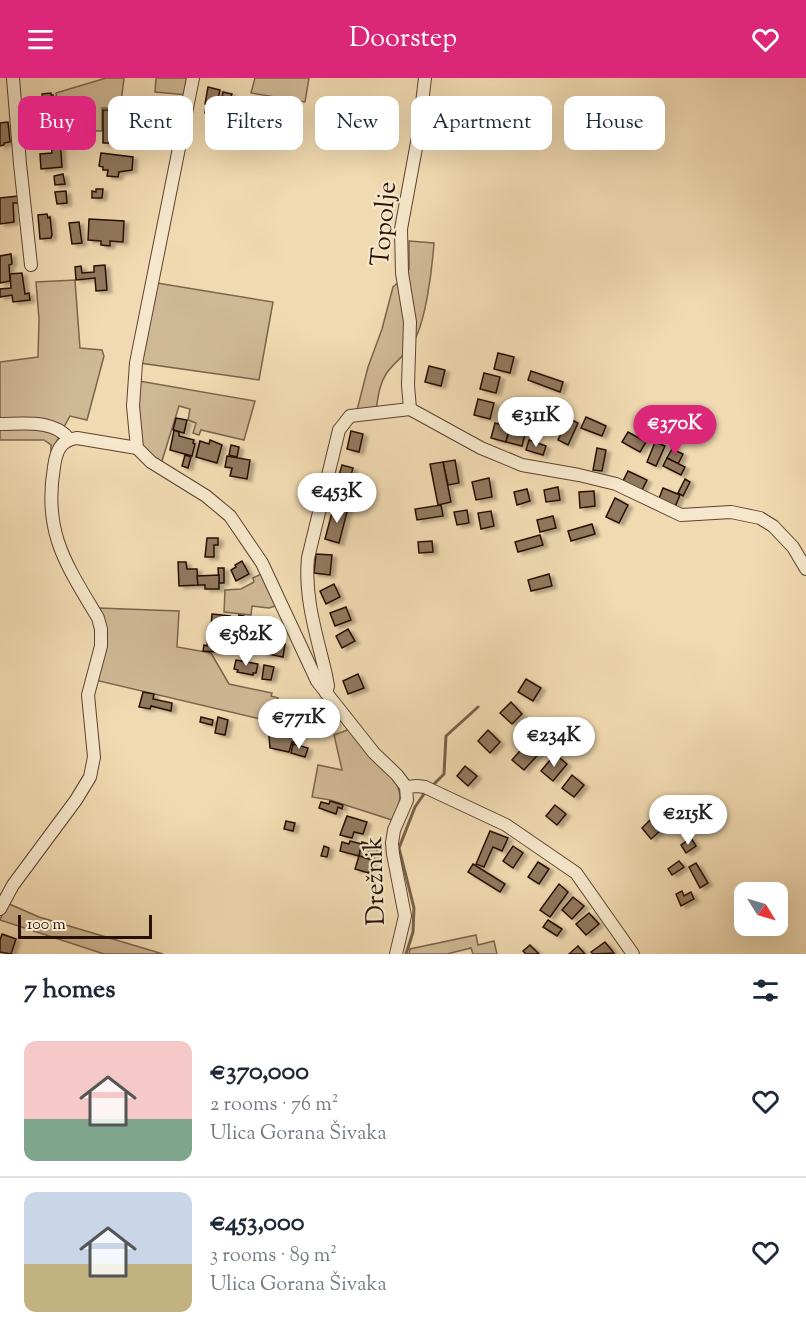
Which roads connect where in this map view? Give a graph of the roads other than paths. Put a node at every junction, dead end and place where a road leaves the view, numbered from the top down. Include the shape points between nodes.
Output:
1 (13, 78) edge
2 (193, 78) edge
3 (424, 78) edge
4 (31, 265) dead end
5 (410, 409) junction
6 (0, 424) edge
7 (69, 439) junction
8 (137, 448) junction
9 (806, 569) edge
10 (326, 693) junction
11 (406, 787) junction
12 (0, 909) edge
13 (396, 954) edge
14 (633, 954) edge

1 - 4 street
2 - 8 street via 136,363 133,406
3 - 5 street, Topolje via 401,229 402,273 410,322
5 - 9 street via 481,448 522,465 616,484 681,515 731,512 760,518 793,548
5 - 10 street via 350,416 339,430 306,578 328,686
6 - 7 street via 50,426 63,431
7 - 8 street
7 - 12 street via 59,447 55,458 52,526 60,552 101,629 101,646 88,695 93,768 85,788 13,885
8 - 10 street via 230,516 262,563
10 - 11 street
11 - 13 street, Drežnik via 407,800 392,843 405,916
11 - 14 street via 430,789 506,825 576,873

